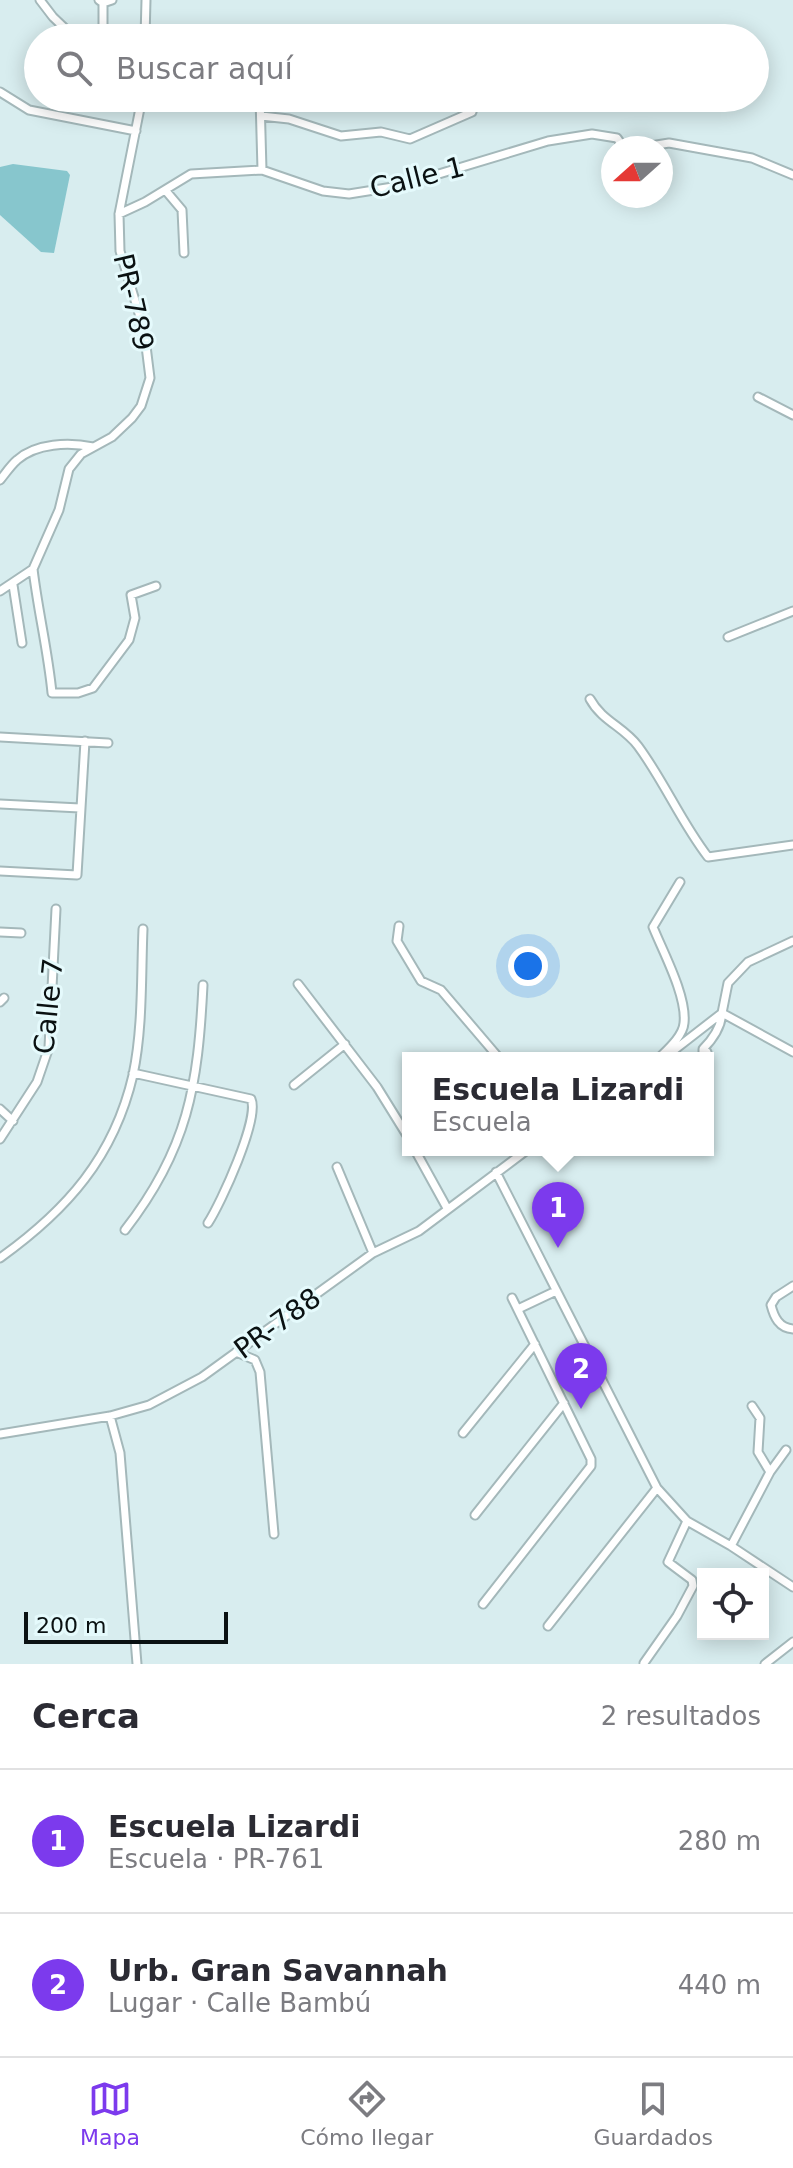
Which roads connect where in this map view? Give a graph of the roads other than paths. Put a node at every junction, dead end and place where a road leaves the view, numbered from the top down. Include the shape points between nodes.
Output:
1 (40, 0) edge
2 (112, 0) edge
3 (146, 0) edge
4 (101, 2) edge
5 (60, 24) edge
6 (102, 24) edge
7 (145, 24) edge
8 (0, 92) edge
9 (24, 107) edge
10 (39, 112) edge
11 (139, 112) edge
12 (261, 112) edge
13 (472, 112) edge
14 (261, 116) junction
15 (136, 131) junction
16 (604, 136) edge
17 (673, 144) edge
18 (262, 170) junction
19 (793, 175) edge
20 (166, 191) junction
21 (119, 214) junction
22 (184, 253) dead end
23 (758, 397) dead end
24 (793, 415) edge
25 (94, 447) junction
26 (0, 480) edge
27 (33, 569) junction
28 (13, 585) junction
29 (156, 586) dead end
30 (0, 591) edge
31 (793, 611) edge
32 (728, 637) dead end
33 (22, 643) dead end
34 (590, 699) dead end
35 (0, 737) edge
36 (85, 741) junction
37 (108, 743) dead end
38 (0, 804) edge
39 (80, 808) junction
40 (793, 845) edge
41 (0, 871) edge
42 (680, 882) dead end
43 (56, 909) dead end
44 (399, 926) dead end
45 (143, 929) dead end
46 (0, 932) edge
47 (21, 933) dead end
48 (793, 941) edge
49 (298, 984) dead end
50 (203, 985) dead end
51 (722, 1013) junction
52 (345, 1044) junction
53 (494, 1052) edge
54 (667, 1052) edge
55 (670, 1052) edge
56 (703, 1052) edge
57 (793, 1052) edge
58 (133, 1073) junction
59 (294, 1085) dead end
60 (194, 1086) junction
61 (0, 1109) edge
62 (13, 1121) junction
63 (402, 1127) edge
64 (0, 1139) edge
65 (418, 1156) edge
66 (519, 1156) edge
67 (337, 1167) dead end
68 (496, 1172) junction
69 (447, 1208) junction
70 (208, 1223) dead end
71 (125, 1230) dead end
72 (373, 1253) junction
73 (0, 1258) edge
74 (793, 1286) edge
75 (556, 1291) junction
76 (512, 1298) dead end
77 (518, 1309) junction
78 (793, 1329) edge
79 (535, 1344) junction
80 (236, 1352) junction
81 (564, 1403) junction
82 (752, 1406) dead end
83 (110, 1416) junction
84 (463, 1433) dead end
85 (0, 1434) edge
86 (786, 1450) dead end
87 (770, 1472) junction
88 (657, 1488) junction
89 (475, 1515) dead end
90 (687, 1521) junction
91 (274, 1534) dead end
92 (731, 1546) junction
93 (793, 1587) edge
94 (483, 1604) dead end
95 (548, 1626) dead end
96 (793, 1642) edge
97 (644, 1663) edge
98 (137, 1664) edge
99 (765, 1664) edge

1 - 5 street
2 - 4 street
3 - 7 street
4 - 6 street
8 - 9 street
10 - 15 street
11 - 15 street, PR-789 / PR-789
12 - 14 street
13 - 14 street via 410,139 381,132 341,136
14 - 18 street
15 - 21 street, PR-789 / PR-789
16 - 18 street, Calle 1 via 548,141 399,186 349,194 323,191
17 - 19 street via 752,158
18 - 20 street, Calle 1 via 191,174
20 - 21 street, Calle 1
20 - 22 street via 182,210
21 - 25 street, PR-789 / PR-789 via 120,251 144,330 150,378 132,418
23 - 24 street
25 - 26 street via 73,442 36,450 18,459
25 - 27 street, PR-789 / PR-789 via 69,469 59,510
27 - 28 street, PR-789 / PR-789
27 - 29 street via 52,693 93,688 129,640 135,618 131,595
28 - 30 street, PR-789 / PR-789
28 - 33 street
31 - 32 street
34 - 40 street via 598,713 637,744 708,857
35 - 36 street
36 - 37 street
36 - 39 street
38 - 39 street
39 - 41 street via 77,875
42 - 54 street via 653,927 680,995 684,1024
43 - 62 street, Calle 7 via 49,1047 37,1082
44 - 53 street via 397,941 421,981 441,990
45 - 58 street
46 - 47 street
48 - 51 street via 748,962 728,983
49 - 52 street
50 - 60 street
51 - 55 street
51 - 56 street
51 - 57 street
52 - 59 street
52 - 63 street
58 - 60 street
58 - 73 street via 121,1116 99,1161 55,1216
60 - 70 street via 251,1099 254,1105 238,1161
60 - 71 street via 174,1153
61 - 62 street
62 - 64 street, Calle 7
65 - 69 street
66 - 68 street, PR-788 / PR-788
67 - 72 street
68 - 69 street, PR-788 / PR-788
68 - 75 street
69 - 72 street, PR-788 / PR-788 via 419,1231
72 - 80 street, PR-788 / PR-788
74 - 78 street via 771,1305 775,1319
75 - 77 street
75 - 88 street
76 - 77 street
77 - 79 street
79 - 81 street
79 - 84 street
80 - 83 street, PR-788 / PR-788 via 149,1405
80 - 91 street via 255,1360 260,1372
81 - 89 street
81 - 94 street via 591,1466
82 - 87 street via 760,1418 758,1452
83 - 85 street, PR-788 / PR-788
83 - 98 street via 120,1453
86 - 87 street
87 - 92 street
88 - 90 street
88 - 95 street
90 - 92 street
90 - 97 street via 668,1562 693,1586
92 - 93 street
96 - 99 street

